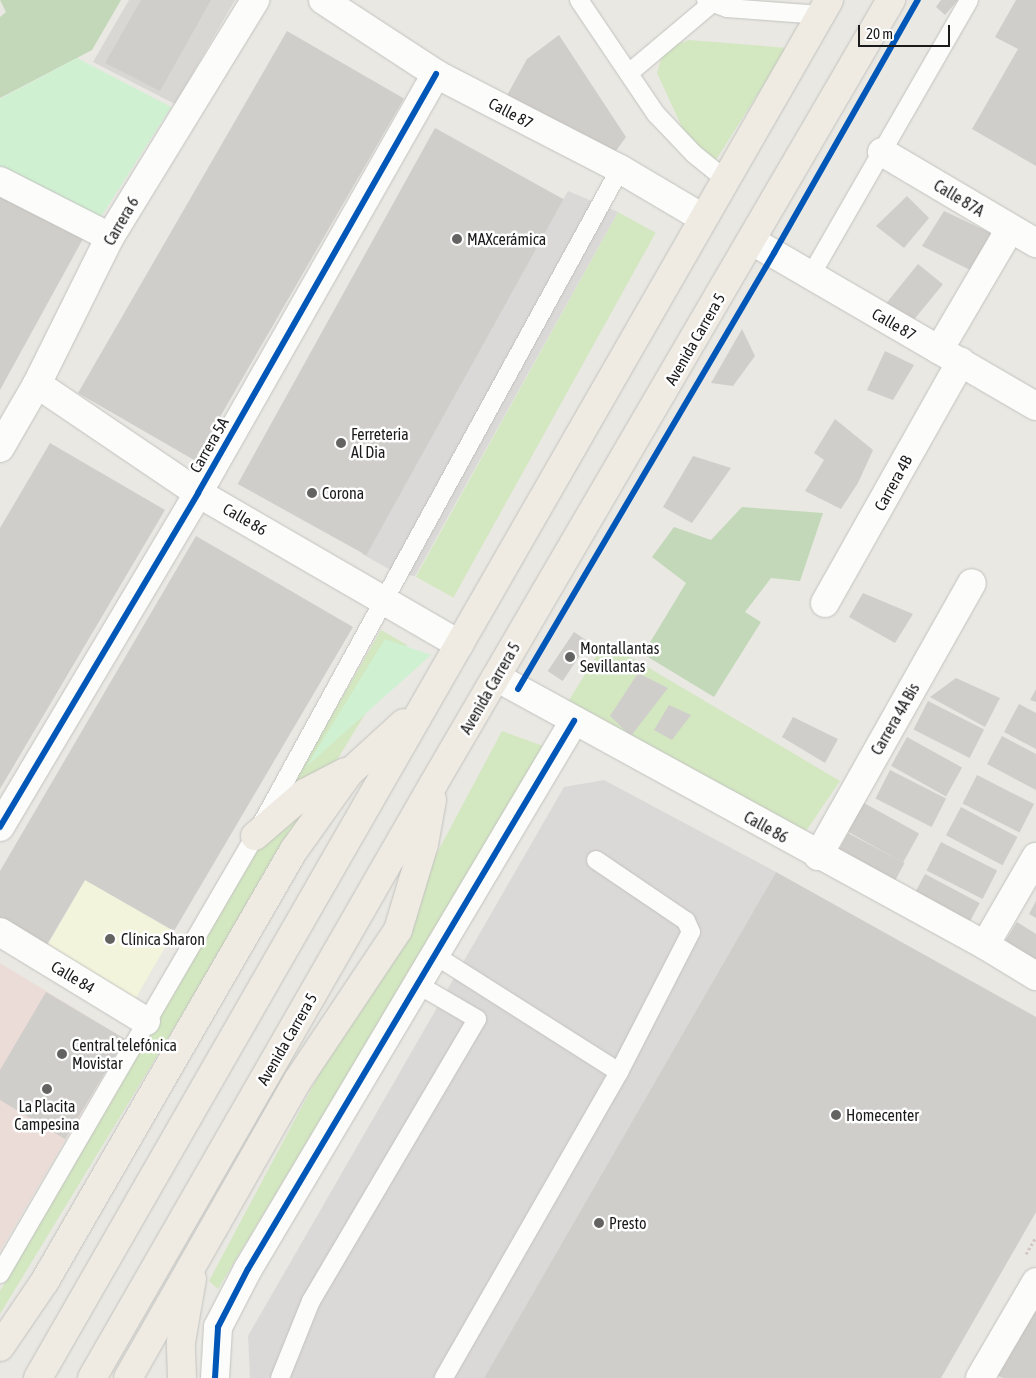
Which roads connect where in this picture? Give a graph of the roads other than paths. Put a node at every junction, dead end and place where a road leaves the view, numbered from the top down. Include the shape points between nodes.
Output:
1 (254, 0) edge
2 (323, 0) edge
3 (579, 0) edge
4 (891, 0) edge
5 (969, 0) edge
6 (709, 2) edge
7 (825, 8) edge
8 (629, 73) junction
9 (436, 74) junction
10 (882, 152) junction
11 (620, 169) junction
12 (726, 180) junction
13 (0, 181) edge
14 (703, 218) junction
15 (1010, 229) junction
16 (110, 238) junction
17 (752, 241) junction
18 (1036, 243) edge
19 (811, 275) junction
20 (950, 356) junction
21 (36, 384) junction
22 (1036, 406) edge
23 (0, 448) edge
24 (198, 492) junction
25 (972, 583) dead end
26 (384, 599) junction
27 (825, 603) dead end
28 (459, 644) junction
29 (496, 677) junction
30 (420, 710) junction
31 (574, 721) junction
32 (359, 764) junction
33 (434, 783) junction
34 (0, 827) edge
35 (255, 836) junction
36 (818, 856) junction
37 (1036, 857) edge
38 (596, 860) dead end
39 (0, 932) edge
40 (986, 945) junction
41 (433, 954) junction
42 (1036, 976) edge
43 (416, 984) junction
44 (146, 1021) junction
45 (619, 1072) junction
46 (213, 1226) junction
47 (0, 1274) edge
48 (1036, 1282) edge
49 (0, 1347) edge
50 (38, 1378) edge
51 (92, 1378) edge
52 (128, 1378) edge
53 (182, 1378) edge
54 (215, 1378) edge
55 (280, 1378) edge
56 (444, 1378) edge
57 (980, 1378) edge

1 - 16 street, Carrera 6
2 - 9 street, Calle 87
3 - 8 lane
4 - 17 main road, Avenida Carrera 5
5 - 10 lane
6 - 7 lane via 727,8
6 - 8 lane
7 - 12 main road
8 - 12 lane via 656,114 694,154
9 - 11 street, Calle 87
9 - 24 street, Carrera 5A
10 - 15 street, Calle 87A
10 - 19 lane
11 - 14 street, Calle 87
11 - 26 lane
12 - 14 main road
13 - 16 street
14 - 28 main road
15 - 18 street, Calle 87A
15 - 20 street, Carrera 4B
16 - 21 street, Carrera 6
17 - 19 street, Calle 87
17 - 29 main road, Avenida Carrera 5
19 - 20 street, Calle 87
20 - 22 street, Calle 87
20 - 27 street, Carrera 4B
21 - 23 street, Carrera 6
21 - 24 street, Calle 86
24 - 26 street, Calle 86
24 - 34 street, Carrera 5A
25 - 36 street, Carrera 4A Bis
26 - 28 street, Calle 86
26 - 35 lane
28 - 30 main road
29 - 31 street, Calle 86
29 - 33 main road, Avenida Carrera 5
30 - 32 main road
30 - 50 main road
31 - 36 street, Calle 86
31 - 41 street
32 - 35 main road via 305,793
32 - 49 main road via 318,813 294,850 45,1281
33 - 46 main road via 424,844 398,930 332,1025
33 - 51 main road, Avenida Carrera 5
35 - 44 lane
36 - 40 street, Calle 86
37 - 40 street
38 - 45 lane via 686,921 691,932
39 - 44 street, Calle 84
40 - 42 street, Calle 86
41 - 43 street
41 - 45 lane
43 - 54 street via 248,1269 222,1319 218,1327
43 - 55 lane via 477,1019 311,1302
44 - 47 lane
45 - 56 lane
46 - 52 main road
46 - 53 main road via 190,1282 181,1342
48 - 57 street

